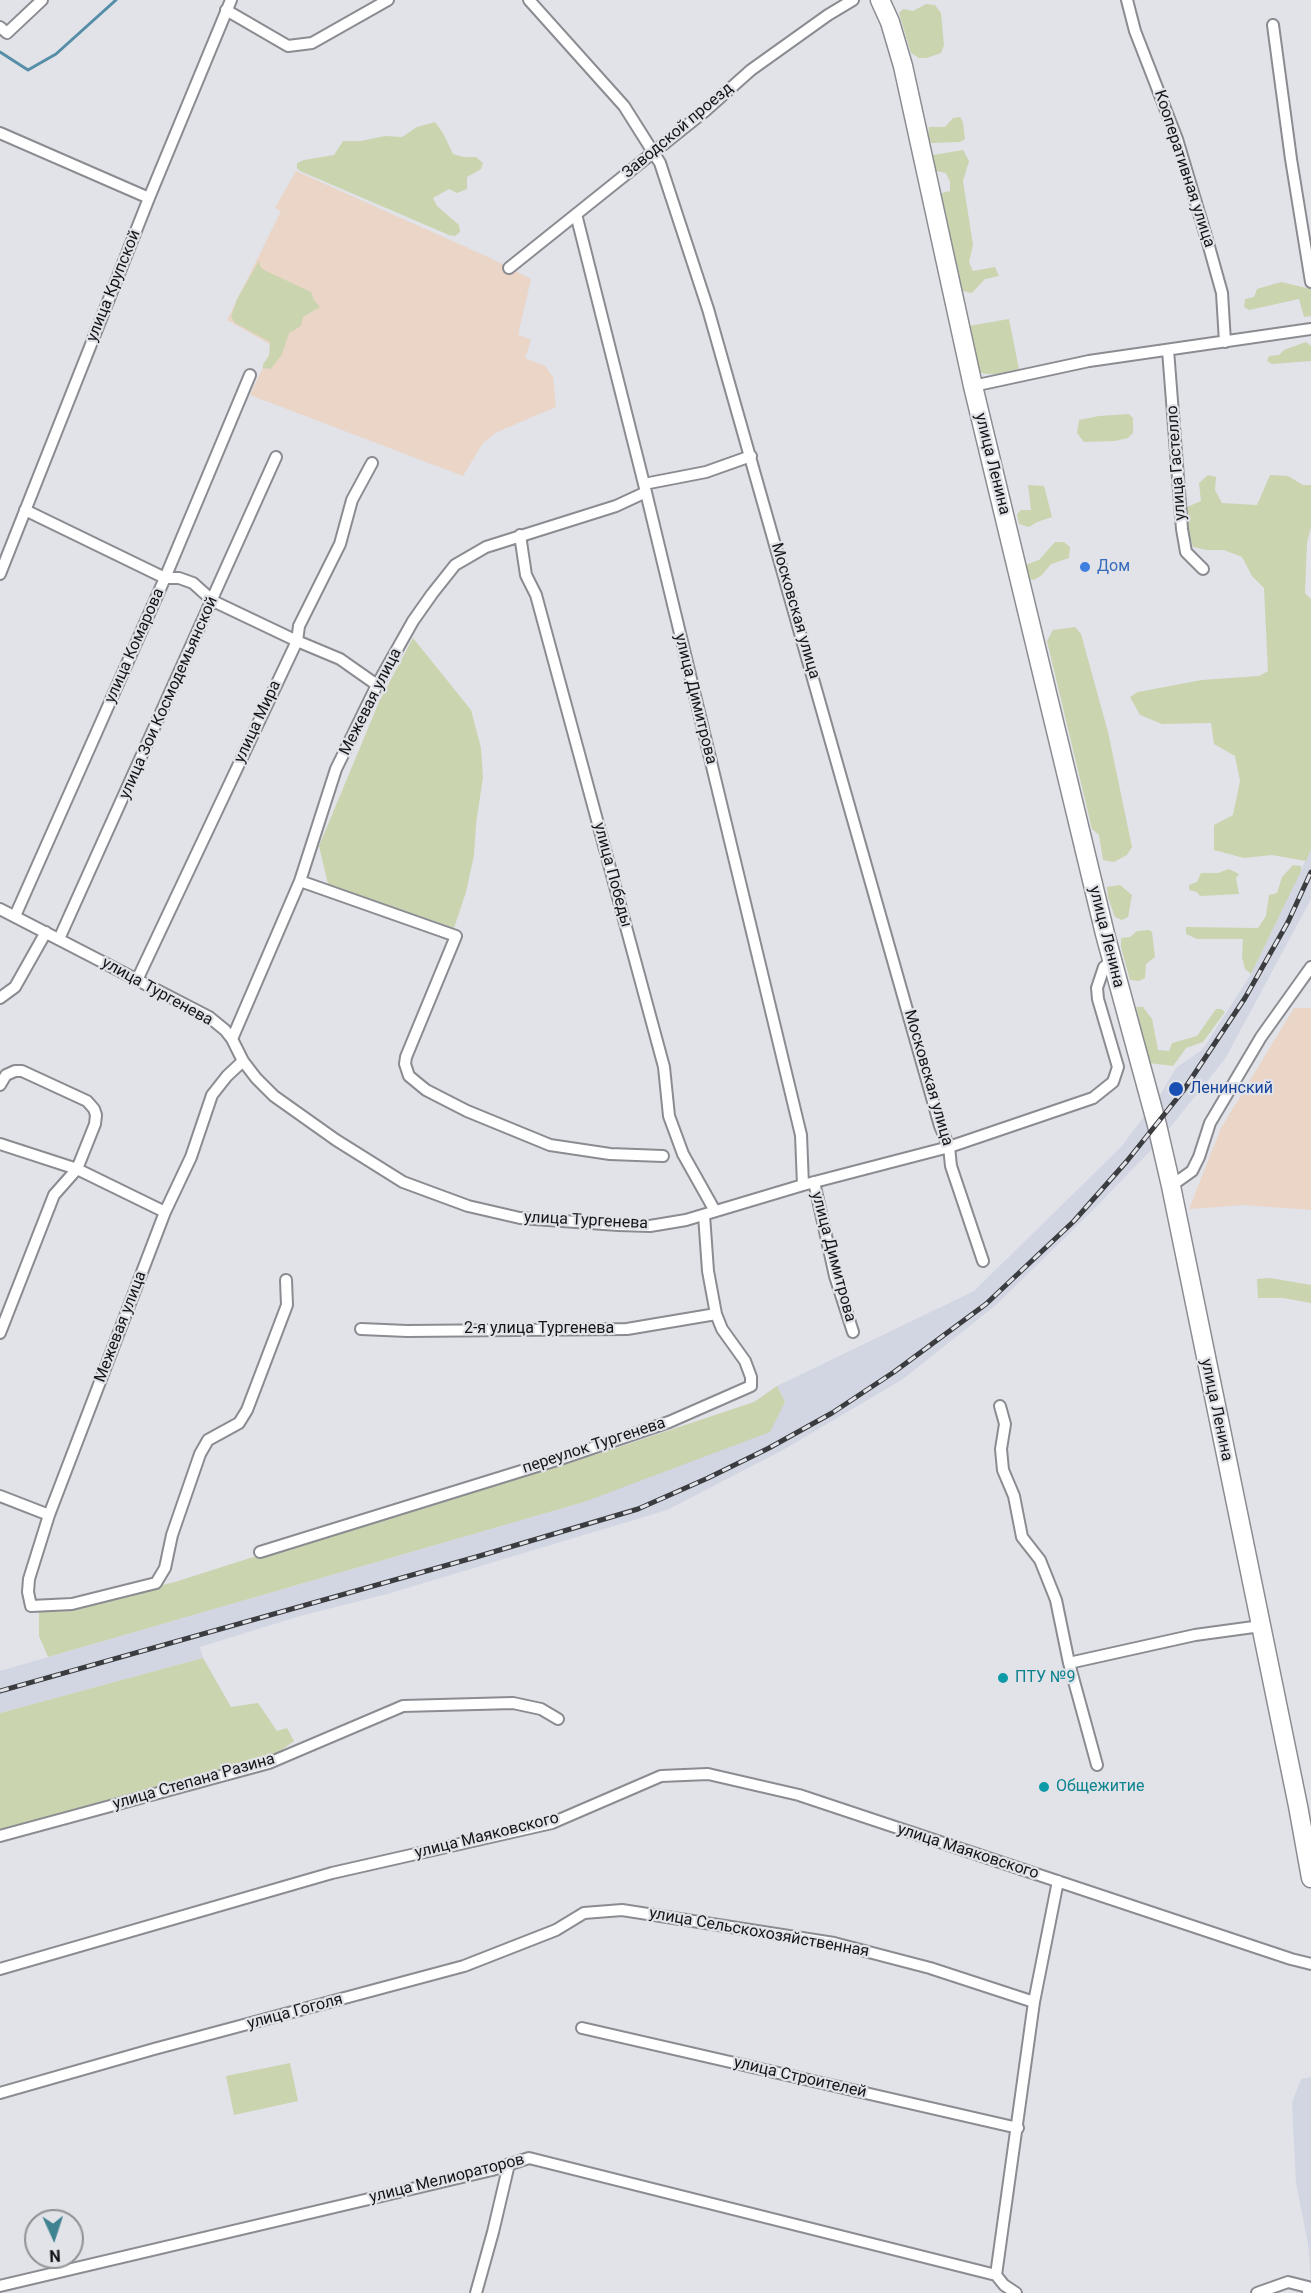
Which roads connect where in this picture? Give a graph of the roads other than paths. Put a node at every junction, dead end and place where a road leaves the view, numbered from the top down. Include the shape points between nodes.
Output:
1 (42, 0) edge
2 (388, 0) edge
3 (529, 0) edge
4 (853, 0) edge
5 (880, 0) edge
6 (1127, 0) edge
7 (228, 5) edge
8 (1273, 25) dead end
9 (3, 30) edge
10 (0, 133) edge
11 (654, 152) junction
12 (149, 198) junction
13 (576, 214) junction
14 (509, 268) dead end
15 (1311, 282) edge
16 (1311, 329) edge
17 (1225, 342) junction
18 (1168, 350) junction
19 (250, 375) dead end
20 (973, 386) junction
21 (751, 456) junction
22 (276, 457) dead end
23 (372, 463) dead end
24 (644, 488) junction
25 (25, 510) junction
26 (520, 535) junction
27 (1203, 569) dead end
28 (0, 574) edge
29 (165, 578) junction
30 (213, 601) junction
31 (297, 641) junction
32 (377, 685) junction
33 (300, 881) junction
34 (0, 909) edge
35 (15, 916) junction
36 (46, 932) junction
37 (59, 939) junction
38 (1112, 961) junction
39 (1311, 967) edge
40 (137, 980) junction
41 (0, 998) edge
42 (232, 1039) junction
43 (243, 1061) junction
44 (0, 1085) edge
45 (0, 1144) edge
46 (949, 1147) junction
47 (663, 1156) dead end
48 (77, 1169) junction
49 (814, 1182) junction
50 (802, 1185) junction
51 (1171, 1186) junction
52 (715, 1211) junction
53 (165, 1212) junction
54 (704, 1215) junction
55 (983, 1261) dead end
56 (286, 1280) dead end
57 (716, 1314) junction
58 (361, 1329) dead end
59 (853, 1332) dead end
60 (0, 1333) edge
61 (1000, 1406) dead end
62 (0, 1496) edge
63 (50, 1515) junction
64 (260, 1552) dead end
65 (1261, 1626) junction
66 (1069, 1663) junction
67 (558, 1719) dead end
68 (1096, 1764) dead end
69 (0, 1836) edge
70 (1311, 1878) edge
71 (1058, 1881) junction
72 (584, 1913) joint
73 (1311, 1964) edge
74 (0, 1969) edge
75 (1034, 2002) junction
76 (582, 2028) dead end
77 (0, 2093) edge
78 (1018, 2128) junction
79 (509, 2164) junction
80 (996, 2276) junction
81 (0, 2286) edge
82 (476, 2293) edge
83 (1016, 2293) edge
84 (1257, 2293) edge
85 (1308, 2293) edge

1 - 9 street
2 - 7 street via 312,43 288,46
3 - 11 street, Московская улица via 624,106
4 - 11 street, Заводской проезд via 751,70
5 - 20 main road, улица Ленина via 903,66
6 - 17 street, Кооперативная улица via 1177,139 1208,243 1222,293
7 - 12 street, улица Крупской
8 - 15 street
10 - 12 street
11 - 13 street, Заводской проезд
11 - 21 street, Московская улица via 708,309
12 - 25 street, улица Крупской
13 - 14 street, Заводской проезд
13 - 24 street, улица Димитрова
16 - 17 street
17 - 18 street
18 - 20 street via 1089,361
18 - 27 street, улица Гастелло via 1182,529 1186,552
19 - 29 street, улица Комарова
20 - 38 main road, улица Ленина
21 - 24 street, Межевая улица
21 - 46 street, Московская улица
22 - 30 street, улица Зои Космодемьянской
23 - 31 street, улица Мира via 352,500 340,544 299,626
24 - 26 street, Межевая улица via 616,506
24 - 50 street, улица Димитрова via 801,1135
25 - 28 street, улица Крупской
25 - 29 street
26 - 32 street, Межевая улица via 486,547 455,565 413,621
26 - 52 street, улица Победы via 526,575 536,595 664,1067 669,1116 683,1154
29 - 30 street via 193,583
29 - 35 street, улица Комарова
30 - 31 street
30 - 37 street, улица Зои Космодемьянской
31 - 32 street via 340,659
31 - 40 street, улица Мира
32 - 33 street, Межевая улица via 336,769
33 - 42 street, Межевая улица
33 - 47 street via 456,936 406,1057 409,1076 426,1090 550,1145 610,1154
34 - 35 street, улица Тургенева
35 - 36 street, улица Тургенева
36 - 37 street, улица Тургенева
36 - 41 street via 15,987
37 - 40 street, улица Тургенева
38 - 46 street, улица Тургенева via 1104,967 1097,988 1118,1067 1113,1082 1093,1098
38 - 51 main road, улица Ленина
39 - 51 street via 1261,1037 1210,1123 1192,1171
40 - 42 street, улица Тургенева via 208,1017
42 - 43 street, улица Тургенева
43 - 53 street, Межевая улица via 212,1095 191,1157
43 - 54 street, улица Тургенева via 274,1096 336,1140 404,1182 468,1206 520,1218 618,1226 670,1223
44 - 48 street via 6,1076 22,1071 87,1101 94,1109 95,1124
45 - 48 street
46 - 49 street, улица Тургенева
46 - 55 street, Московская улица via 951,1166
48 - 53 street
48 - 60 street via 54,1195
49 - 50 street, улица Тургенева
49 - 59 street, улица Димитрова via 835,1276
50 - 52 street, улица Тургенева
51 - 65 main road, улица Ленина
52 - 54 street, улица Тургенева
53 - 63 street, Межевая улица
54 - 57 street, переулок Тургенева
56 - 63 street, Межевая улица via 287,1305 247,1410 239,1423 208,1440 200,1454 165,1568 156,1583 72,1604 31,1606 29,1579
57 - 58 street, 2-я улица Тургенева via 627,1329
57 - 64 street, переулок Тургенева via 745,1361 751,1386 658,1426
61 - 66 street via 1005,1424 1003,1470 1014,1496 1022,1537 1040,1560 1056,1600
62 - 63 street
65 - 66 street via 1195,1635
65 - 70 main road, улица Ленина
66 - 68 street
67 - 69 street, улица Степана Разина via 541,1708 513,1704 403,1706 269,1763
71 - 73 street, улица Маяковского
71 - 74 street, улица Маяковского via 799,1794 708,1774 662,1776 552,1822 332,1873
71 - 75 street
72 - 75 street, улица Сельскохозяйственная via 622,1910 834,1943 930,1968
72 - 77 street, улица Гоголя via 556,1930 464,1966
75 - 78 street
76 - 78 street, улица Строителей
78 - 80 street
79 - 80 street, улица Мелиораторов via 529,2158
79 - 81 street, улица Мелиораторов
79 - 82 street
80 - 83 street
84 - 85 street via 1288,2282 1308,2287

